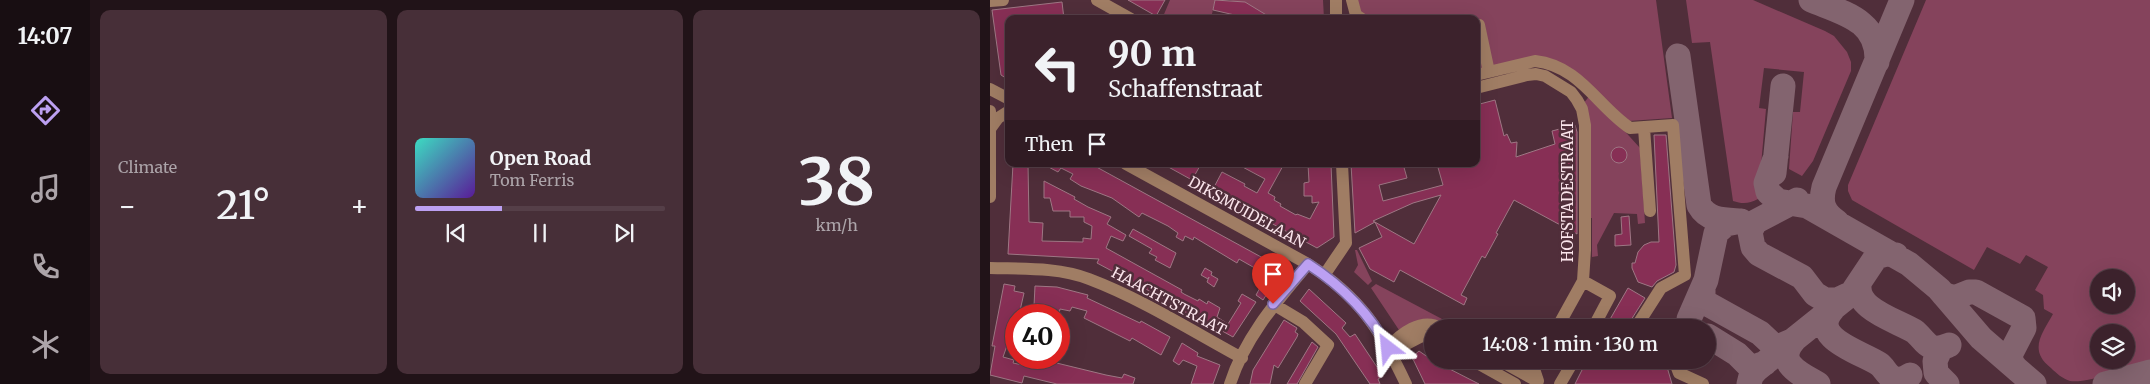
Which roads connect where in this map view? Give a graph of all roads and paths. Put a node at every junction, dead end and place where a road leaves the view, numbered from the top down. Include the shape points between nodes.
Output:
1 (1003, 0) edge
2 (1097, 0) edge
3 (1336, 0) edge
4 (1352, 0) edge
5 (990, 1) edge
6 (1124, 15) edge
7 (1336, 15) edge
8 (1356, 15) edge
9 (1480, 29) edge
10 (1490, 72) junction
11 (1480, 74) edge
12 (1480, 87) edge
13 (990, 89) edge
14 (1005, 97) edge
15 (990, 111) edge
16 (1005, 114) edge
17 (1644, 128) junction
18 (990, 129) edge
19 (1342, 167) edge
20 (1148, 169) edge
21 (990, 182) edge
22 (990, 197) edge
23 (1650, 211) dead end
24 (1308, 264) junction
25 (990, 268) edge
26 (1325, 274) junction
27 (1583, 281) junction
28 (1273, 304) junction
29 (1562, 319) edge
30 (1598, 319) edge
31 (1641, 319) edge
32 (1424, 325) edge
33 (1424, 336) edge
34 (1388, 348) junction
35 (1242, 358) junction
36 (1488, 369) edge
37 (1515, 369) edge
38 (1534, 369) edge
39 (1569, 369) edge
40 (1677, 369) edge
41 (1539, 382) edge
42 (1230, 384) edge
43 (1305, 384) edge
44 (1406, 384) edge
45 (1515, 384) edge
46 (1560, 384) edge
47 (1703, 384) edge

1 - 5 street
2 - 6 street
3 - 7 street
4 - 8 street
9 - 10 street
10 - 11 street
10 - 17 street via 1542,62 1585,85 1630,128
12 - 27 street, HOFSTADESTRAAT via 1536,74 1571,92 1577,100 1584,116
13 - 14 street
15 - 18 street
16 - 18 street
17 - 23 street
17 - 31 street via 1673,125 1685,275 1661,288
18 - 21 street
19 - 26 street via 1346,244
20 - 24 street, DIKSMUIDELAAN
21 - 22 street
24 - 26 street, DIKSMUIDELAAN
24 - 28 street
25 - 35 street, HAACHTSTRAAT via 1056,272 1088,278
26 - 34 street, DIKSMUIDELAAN via 1364,310
27 - 29 street, HOFSTADESTRAAT
27 - 30 street via 1610,296
28 - 35 street
28 - 43 street via 1303,322 1328,346
32 - 34 street via 1397,337
33 - 34 street via 1401,347
34 - 44 street, DIKSMUIDELAAN
35 - 42 street
36 - 45 street
37 - 41 street
38 - 41 street
39 - 46 street
40 - 47 street via 1679,373

